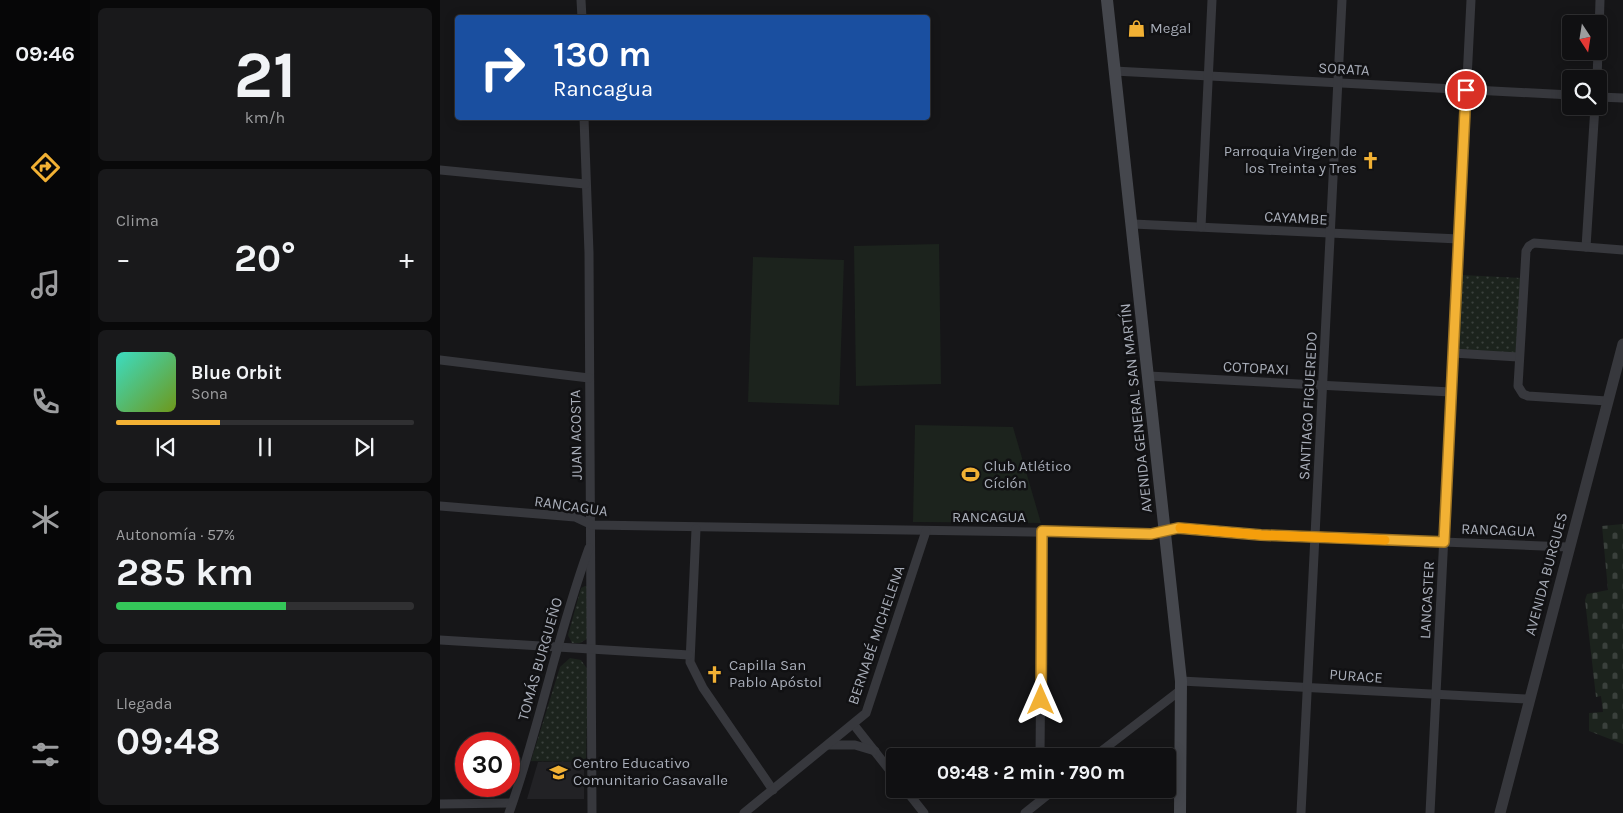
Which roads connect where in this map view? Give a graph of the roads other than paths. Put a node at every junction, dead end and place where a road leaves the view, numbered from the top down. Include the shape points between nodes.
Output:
1 (581, 0) edge
2 (1107, 0) edge
3 (1212, 0) edge
4 (1342, 0) edge
5 (1471, 0) edge
6 (1600, 0) edge
7 (582, 15) edge
8 (1600, 15) edge
9 (1114, 71) junction
10 (1208, 76) junction
11 (1337, 83) junction
12 (1466, 90) junction
13 (1562, 95) edge
14 (1607, 97) edge
15 (1623, 98) edge
16 (1594, 115) edge
17 (584, 120) edge
18 (440, 170) edge
19 (585, 184) junction
20 (1133, 224) junction
21 (1201, 227) junction
22 (1330, 234) junction
23 (1459, 239) junction
24 (1586, 247) junction
25 (1623, 250) edge
26 (1623, 344) edge
27 (1453, 353) junction
28 (1518, 357) junction
29 (440, 360) edge
30 (1148, 376) junction
31 (589, 378) junction
32 (1322, 385) junction
33 (1451, 392) junction
34 (1607, 401) junction
35 (440, 506) edge
36 (592, 525) junction
37 (696, 529) junction
38 (926, 530) junction
39 (1042, 531) junction
40 (1166, 531) junction
41 (1315, 537) junction
42 (1444, 542) junction
43 (591, 543) junction
44 (1568, 547) junction
45 (440, 640) edge
46 (556, 648) junction
47 (593, 650) junction
48 (689, 655) junction
49 (1182, 685) junction
50 (1308, 686) junction
51 (1435, 695) junction
52 (1528, 699) junction
53 (854, 725) junction
54 (827, 746) junction
55 (1040, 748) edge
56 (1105, 748) edge
57 (875, 751) junction
58 (886, 765) edge
59 (773, 790) junction
60 (912, 798) edge
61 (1044, 798) edge
62 (1040, 801) joint
63 (512, 803) junction
64 (440, 804) edge
65 (509, 813) edge
66 (592, 813) edge
67 (744, 813) edge
68 (924, 813) edge
69 (1025, 813) edge
70 (1180, 813) edge
71 (1302, 813) edge
72 (1430, 813) edge
73 (1500, 813) edge

1 - 7 street
2 - 9 main road, AVENIDA GENERAL SAN MARTÍN
3 - 10 street
4 - 11 street, SANTIAGO FIGUEREDO
5 - 12 street, LANCASTER
6 - 8 street
9 - 10 street, SORATA
9 - 20 main road, AVENIDA GENERAL SAN MARTÍN
10 - 11 street, SORATA
10 - 21 street
11 - 12 street, SORATA
11 - 22 street, SANTIAGO FIGUEREDO
12 - 13 street, SORATA
12 - 23 street, LANCASTER
14 - 15 street
16 - 24 street
17 - 19 street, JUAN ACOSTA
18 - 19 street
19 - 31 street, JUAN ACOSTA via 589,253
20 - 21 street, CAYAMBE
20 - 30 main road, AVENIDA GENERAL SAN MARTÍN
21 - 22 street, CAYAMBE
22 - 23 street, CAYAMBE
22 - 32 street, SANTIAGO FIGUEREDO
23 - 27 street, LANCASTER
24 - 25 street
24 - 28 street via 1534,243 1529,246
26 - 34 street, AVENIDA BURGUES
27 - 28 street
27 - 33 street, LANCASTER
28 - 34 street via 1518,386 1528,396
29 - 31 street
30 - 32 street, COTOPAXI
30 - 40 main road, AVENIDA GENERAL SAN MARTÍN
31 - 36 street, JUAN ACOSTA
32 - 33 street, COTOPAXI
32 - 41 street, SANTIAGO FIGUEREDO
33 - 42 street, LANCASTER
34 - 44 street, AVENIDA BURGUES
35 - 36 street, RANCAGUA via 575,518
36 - 37 street, RANCAGUA
36 - 43 street, JUAN ACOSTA
37 - 38 street, RANCAGUA
37 - 48 street
38 - 39 street, RANCAGUA
38 - 53 street, BERNABÉ MICHELENA via 869,707
39 - 40 street, RANCAGUA via 1151,534
39 - 55 street
40 - 41 street, RANCAGUA via 1178,528
40 - 49 main road, AVENIDA GENERAL SAN MARTÍN
41 - 42 street, RANCAGUA
41 - 50 street, SANTIAGO FIGUEREDO
42 - 44 street, RANCAGUA
42 - 51 street, LANCASTER
43 - 46 street, TOMÁS BURGUEÑO
43 - 47 street, JUAN ACOSTA
44 - 52 street, AVENIDA BURGUES
45 - 46 street
46 - 47 street
46 - 63 street, TOMÁS BURGUEÑO
47 - 48 street
47 - 66 street, JUAN ACOSTA
48 - 59 street via 692,669 703,688
49 - 50 street, PURACE
49 - 56 street
49 - 70 main road, AVENIDA GENERAL SAN MARTÍN
50 - 51 street, PURACE
50 - 71 street, SANTIAGO FIGUEREDO
51 - 52 street, PURACE
51 - 72 street, LANCASTER
52 - 73 street, AVENIDA BURGUES
53 - 54 street, BERNABÉ MICHELENA
53 - 57 street
54 - 57 street via 855,746
54 - 59 street, BERNABÉ MICHELENA
57 - 58 street
59 - 67 street, BERNABÉ MICHELENA
60 - 68 street
61 - 62 street
62 - 69 street
63 - 64 street
63 - 65 street, TOMÁS BURGUEÑO

